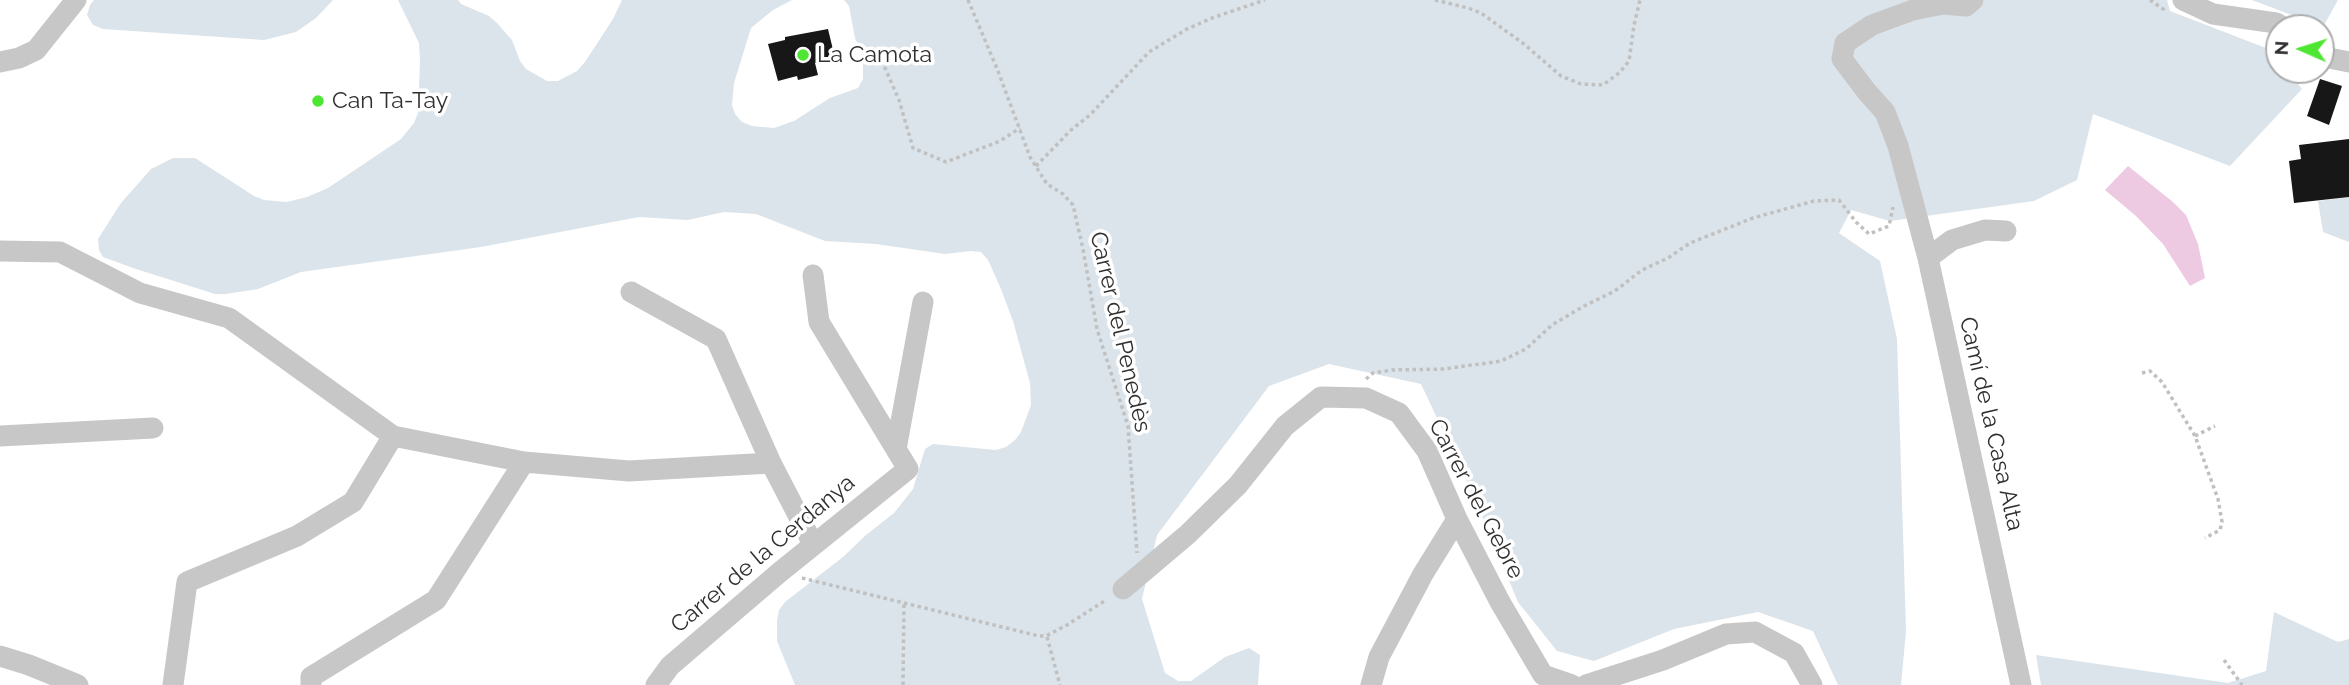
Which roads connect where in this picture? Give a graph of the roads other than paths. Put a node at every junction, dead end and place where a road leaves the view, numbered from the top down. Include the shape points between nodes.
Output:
1 (76, 0) edge
2 (1973, 0) edge
3 (2183, 0) edge
4 (2265, 21) edge
5 (0, 62) edge
6 (2006, 231) dead end
7 (0, 251) edge
8 (1928, 258) junction
9 (813, 275) dead end
10 (631, 292) dead end
11 (923, 302) dead end
12 (153, 428) dead end
13 (0, 436) edge
14 (393, 436) junction
15 (896, 449) junction
16 (524, 462) junction
17 (772, 463) junction
18 (1457, 519) junction
19 (813, 544) junction
20 (1130, 582) road end
21 (0, 656) edge
22 (78, 685) edge
23 (173, 685) edge
24 (311, 685) edge
25 (656, 685) edge
26 (1371, 685) edge
27 (1573, 685) edge
28 (1586, 685) edge
29 (1812, 685) edge
30 (2021, 685) edge

1 - 5 street via 36,50
2 - 8 street, Camí de la Casa Alta via 1966,6 1943,4 1913,10 1872,25 1844,43 1842,59 1885,112
3 - 4 street via 2213,14
6 - 8 street via 1985,230 1952,240
7 - 14 street via 60,252 139,293 229,318
8 - 30 street, Camí de la Casa Alta
9 - 15 street via 819,322
10 - 17 street via 716,339
11 - 15 street
12 - 13 street
14 - 16 street
14 - 23 street via 353,502 297,536 187,582
15 - 19 street, Carrer de la Cerdanya via 908,469
16 - 17 street via 629,471
16 - 24 street via 436,600 312,677
17 - 19 street
18 - 20 street, Carrer del Gebre via 1427,451 1399,412 1366,398 1321,397 1285,426 1230,493 1188,534
18 - 26 street via 1379,657
18 - 27 street, Carrer del Gebre via 1543,675
19 - 25 street, Carrer de la Cerdanya via 670,666
21 - 22 street
28 - 29 street via 1726,634 1755,632 1794,653

